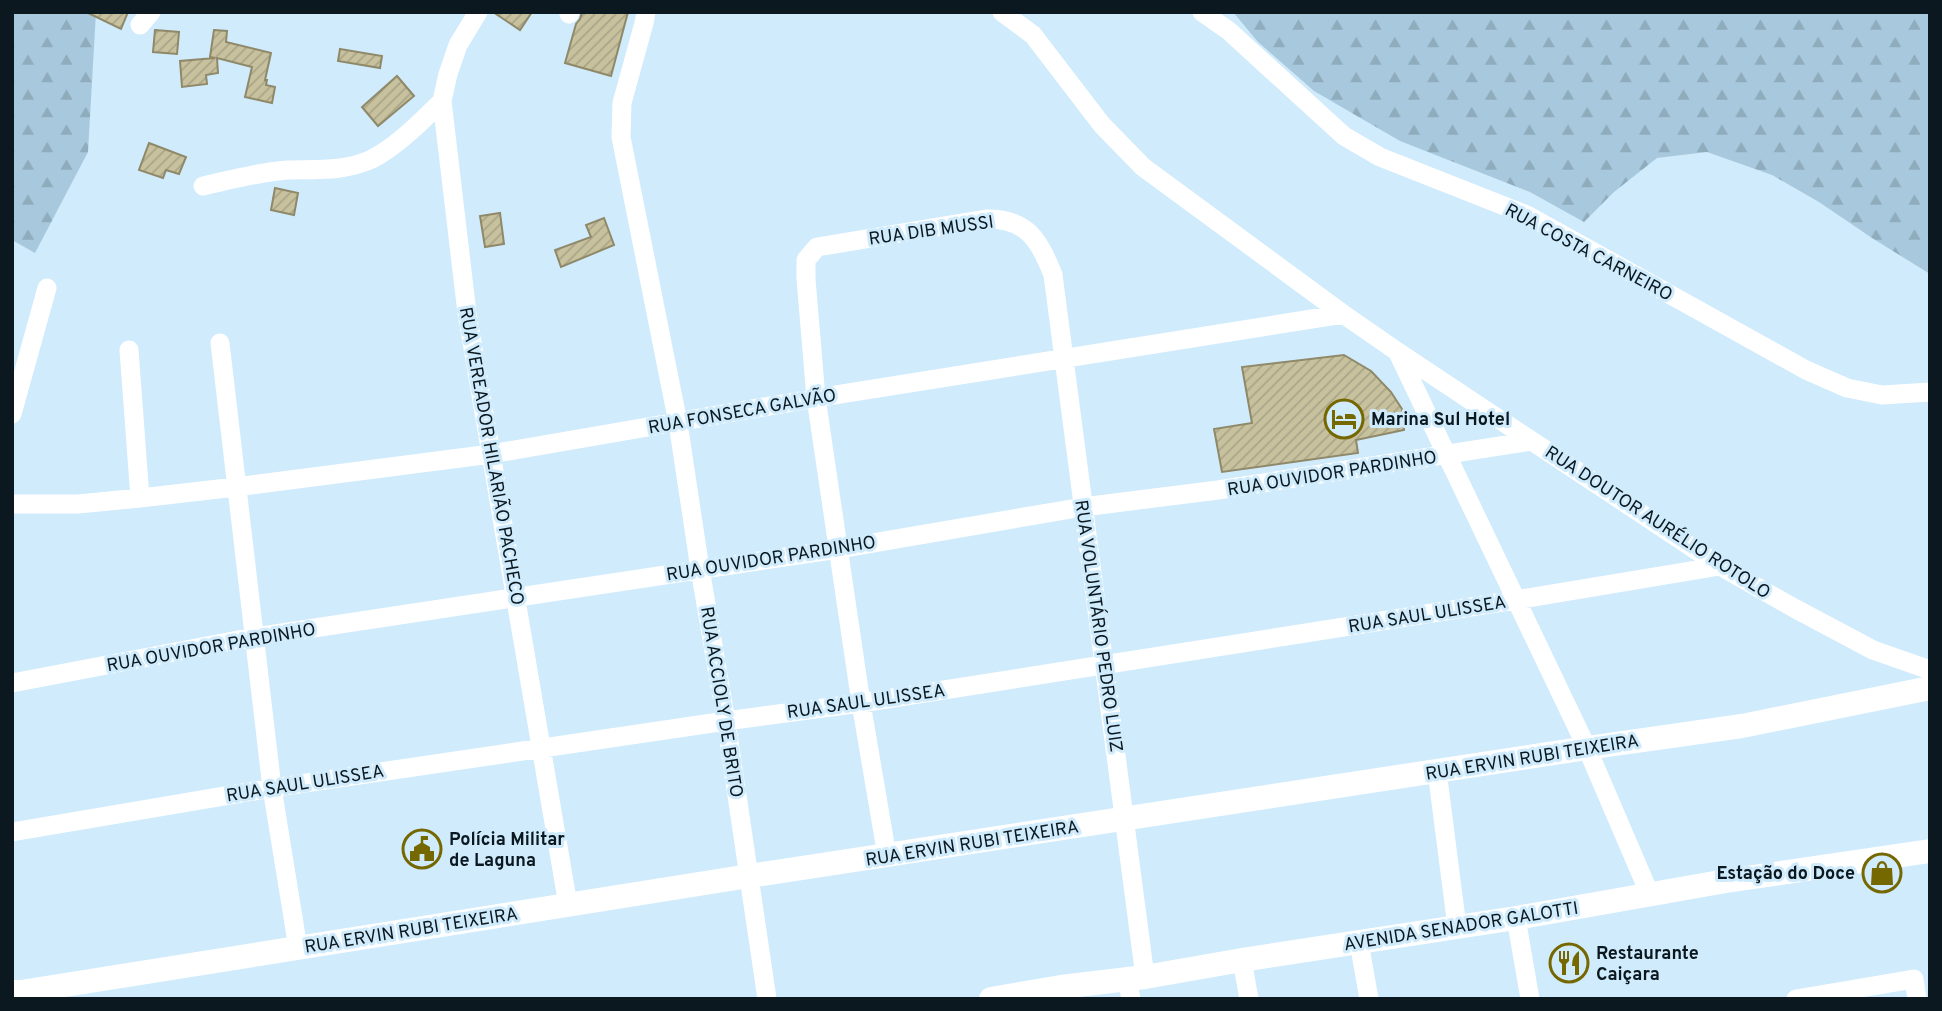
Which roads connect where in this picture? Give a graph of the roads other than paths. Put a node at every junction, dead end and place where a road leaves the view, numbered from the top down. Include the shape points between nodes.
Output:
1 (478, 12) edge
2 (646, 12) edge
3 (1002, 12) edge
4 (1202, 12) edge
5 (442, 101) junction
6 (203, 186) dead end
7 (1054, 275) joint
8 (47, 288) dead end
9 (1343, 314) junction
10 (220, 343) dead end
11 (129, 350) dead end
12 (1398, 352) junction
13 (20, 354) edge
14 (1065, 358) junction
15 (1930, 392) edge
16 (816, 398) junction
17 (12, 414) edge
18 (678, 423) junction
19 (1531, 441) junction
20 (491, 454) junction
21 (1446, 455) junction
22 (236, 487) junction
23 (139, 498) junction
24 (12, 504) edge
25 (1083, 507) junction
26 (838, 549) junction
27 (1720, 566) junction
28 (700, 569) junction
29 (516, 598) junction
30 (1515, 600) junction
31 (254, 637) junction
32 (1104, 665) junction
33 (1930, 670) edge
34 (12, 683) edge
35 (1930, 688) edge
36 (861, 703) junction
37 (726, 720) junction
38 (1587, 748) junction
39 (542, 749) junction
40 (1437, 771) junction
41 (272, 788) junction
42 (1125, 819) junction
43 (12, 832) edge
44 (1930, 851) edge
45 (887, 856) junction
46 (749, 876) junction
47 (1650, 895) junction
48 (568, 905) junction
49 (1517, 918) junction
50 (1457, 928) junction
51 (1359, 942) junction
52 (298, 948) junction
53 (1242, 960) junction
54 (1135, 985) edge
55 (1915, 989) edge
56 (12, 992) edge
57 (767, 999) edge
58 (992, 999) edge
59 (1249, 999) edge
60 (1369, 999) edge
61 (1530, 999) edge
62 (1796, 999) edge

1 - 5 street, RUA VEREADOR HILARIÃO PACHECO via 458,45
2 - 18 street, RUA ACCIOLY DE BRITO via 622,103 621,136
3 - 9 street, RUA DOUTOR AURÉLIO ROTOLO via 1032,36 1102,125 1143,167
4 - 15 street, RUA COSTA CARNEIRO via 1344,136 1380,157 1527,215 1806,370 1847,388 1882,395
5 - 6 street via 420,124 373,158 347,167 286,170
5 - 20 street, RUA VEREADOR HILARIÃO PACHECO via 467,313
7 - 14 street, RUA VOLUNTÁRIO PEDRO LUIZ
7 - 16 street, RUA DIB MUSSI via 1032,234 1000,219 817,247 806,260
8 - 13 street
9 - 12 street, RUA DOUTOR AURÉLIO ROTOLO
9 - 14 street, RUA FONSECA GALVÃO
10 - 22 street
11 - 23 street
12 - 19 street, RUA DOUTOR AURÉLIO ROTOLO
12 - 21 street
13 - 17 street
14 - 16 street, RUA FONSECA GALVÃO
14 - 25 street, RUA VOLUNTÁRIO PEDRO LUIZ
16 - 18 street, RUA FONSECA GALVÃO
16 - 26 street
18 - 20 street, RUA FONSECA GALVÃO
18 - 28 street, RUA ACCIOLY DE BRITO
19 - 21 street, RUA OUVIDOR PARDINHO
19 - 27 street, RUA DOUTOR AURÉLIO ROTOLO
20 - 22 street, RUA FONSECA GALVÃO
20 - 29 street, RUA VEREADOR HILARIÃO PACHECO
21 - 25 street, RUA OUVIDOR PARDINHO
21 - 30 street
22 - 23 street, RUA FONSECA GALVÃO
22 - 31 street
23 - 24 street, RUA FONSECA GALVÃO
25 - 26 street, RUA OUVIDOR PARDINHO
25 - 32 street, RUA VOLUNTÁRIO PEDRO LUIZ
26 - 28 street, RUA OUVIDOR PARDINHO
26 - 36 street
27 - 30 street, RUA SAUL ULISSEA
27 - 33 street, RUA DOUTOR AURÉLIO ROTOLO via 1873,650
28 - 29 street, RUA OUVIDOR PARDINHO
28 - 37 street, RUA ACCIOLY DE BRITO
29 - 31 street, RUA OUVIDOR PARDINHO
29 - 39 street, RUA VEREADOR HILARIÃO PACHECO
30 - 32 street, RUA SAUL ULISSEA
30 - 38 street
31 - 34 street, RUA OUVIDOR PARDINHO
31 - 41 street
32 - 36 street, RUA SAUL ULISSEA
32 - 42 street, RUA VOLUNTÁRIO PEDRO LUIZ
35 - 38 main road, RUA ERVIN RUBI TEIXEIRA via 1742,726
36 - 37 street, RUA SAUL ULISSEA
36 - 45 street
37 - 39 street, RUA SAUL ULISSEA
37 - 46 street, RUA ACCIOLY DE BRITO
38 - 40 main road, RUA ERVIN RUBI TEIXEIRA
38 - 47 street
39 - 41 street, RUA SAUL ULISSEA
39 - 48 street, RUA VEREADOR HILARIÃO PACHECO
40 - 42 main road, RUA ERVIN RUBI TEIXEIRA
40 - 50 street
41 - 43 street, RUA SAUL ULISSEA
41 - 52 street
42 - 45 main road, RUA ERVIN RUBI TEIXEIRA
42 - 54 street, RUA VOLUNTÁRIO PEDRO LUIZ
44 - 47 main road, AVENIDA SENADOR GALOTTI
45 - 46 main road, RUA ERVIN RUBI TEIXEIRA
46 - 48 main road, RUA ERVIN RUBI TEIXEIRA
46 - 57 street, RUA ACCIOLY DE BRITO
47 - 49 main road, AVENIDA SENADOR GALOTTI
48 - 52 main road, RUA ERVIN RUBI TEIXEIRA
49 - 50 main road, AVENIDA SENADOR GALOTTI
49 - 61 street
50 - 51 main road, AVENIDA SENADOR GALOTTI
51 - 53 main road, AVENIDA SENADOR GALOTTI
51 - 60 street
52 - 56 main road, RUA ERVIN RUBI TEIXEIRA
53 - 54 main road, AVENIDA SENADOR GALOTTI
53 - 59 street
54 - 58 main road, AVENIDA SENADOR GALOTTI via 1061,987
55 - 62 street

